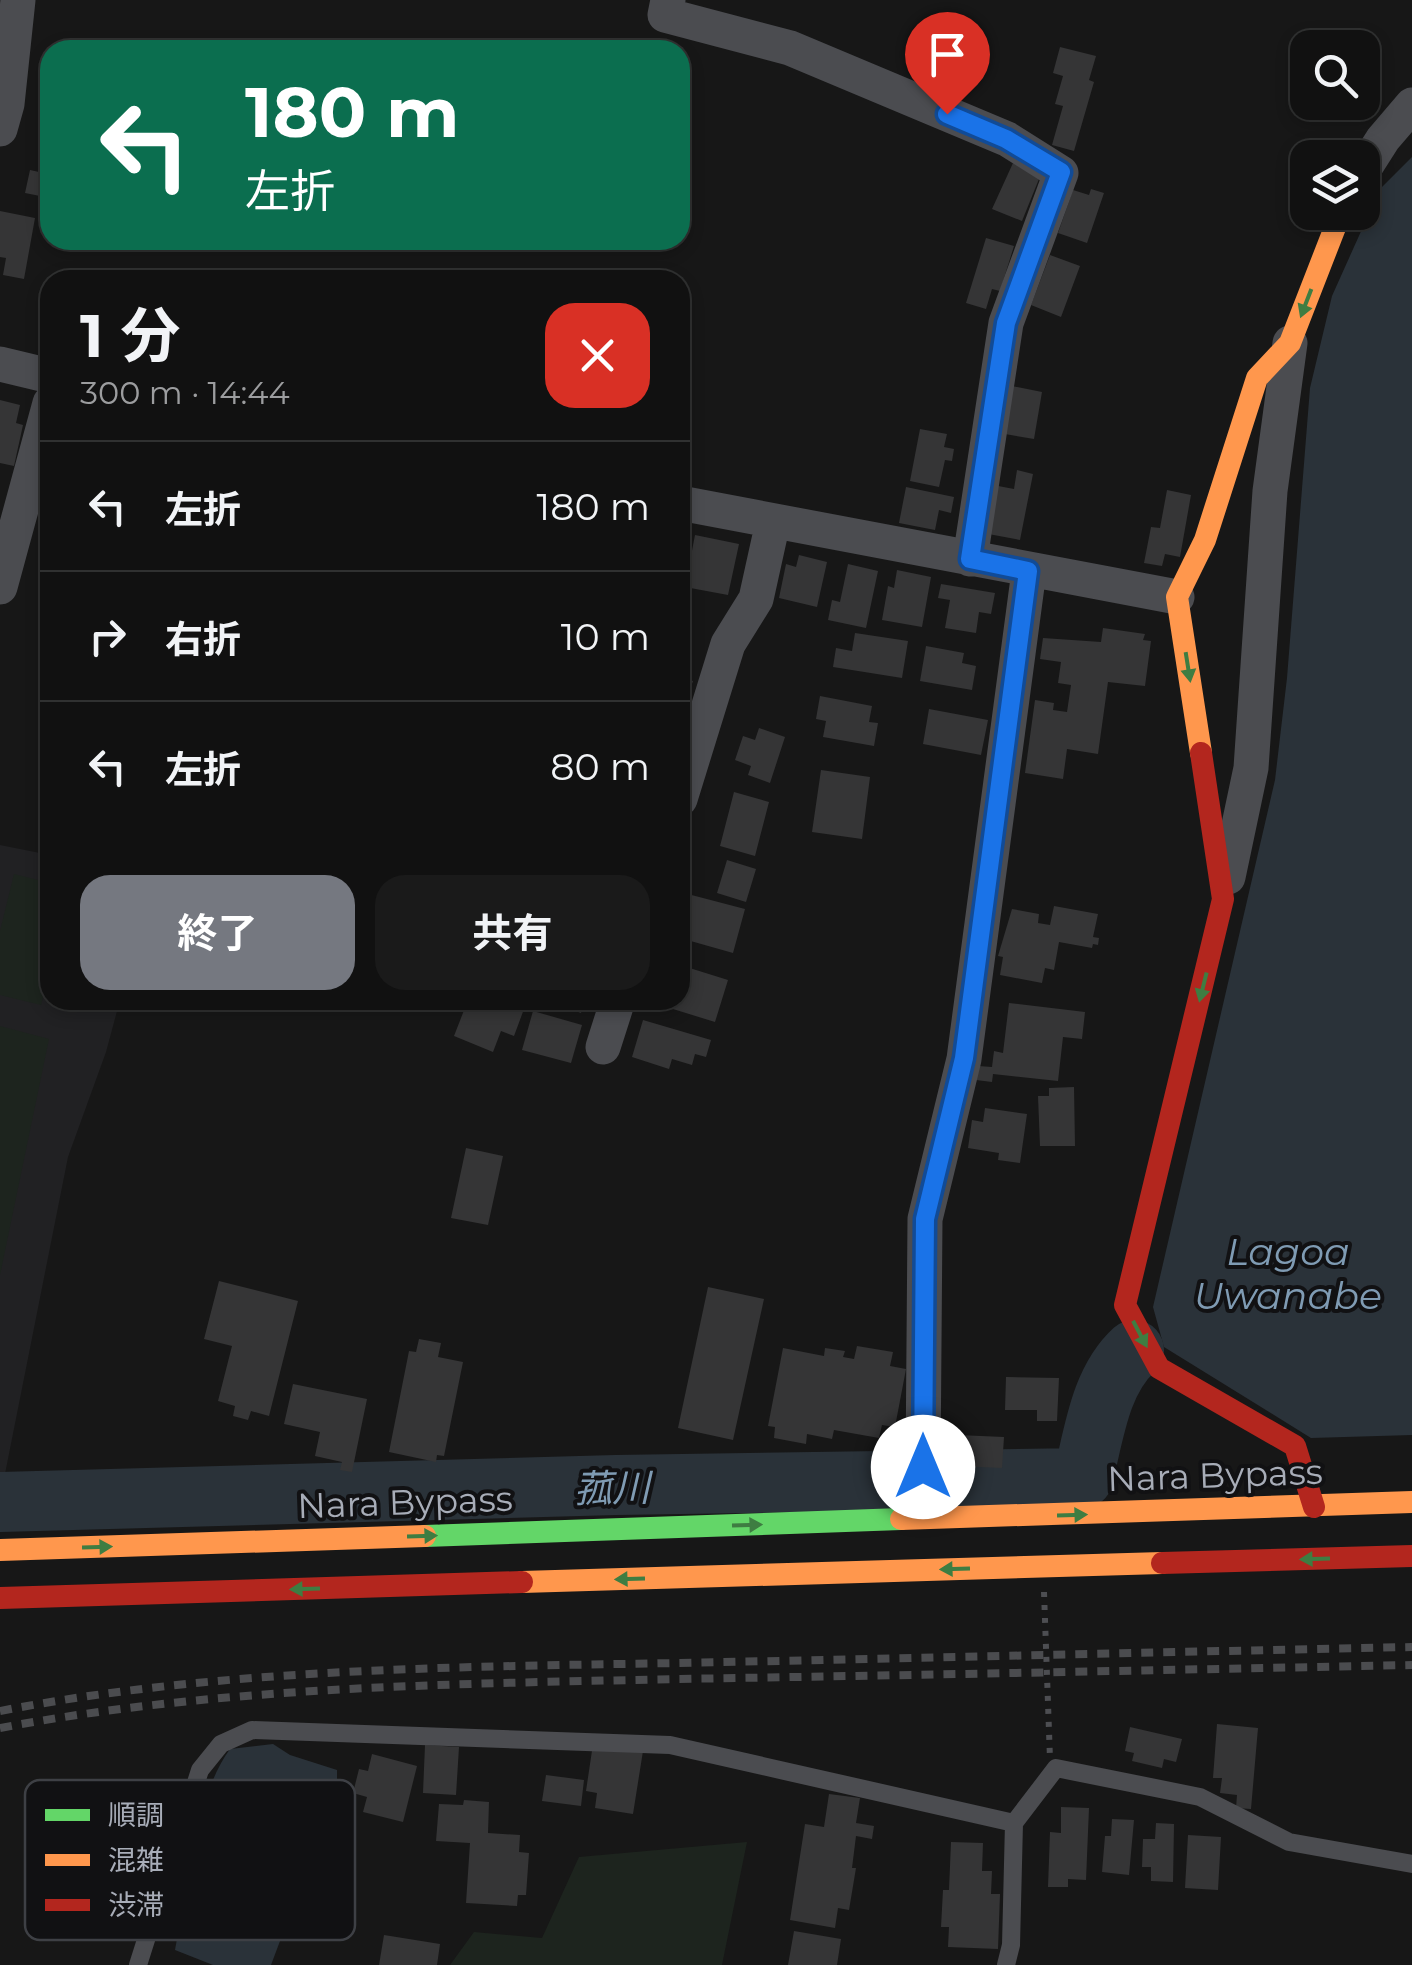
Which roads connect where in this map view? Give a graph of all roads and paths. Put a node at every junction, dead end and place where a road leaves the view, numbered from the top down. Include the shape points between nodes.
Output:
1 (18, 0) edge
2 (668, 0) edge
3 (1412, 104) edge
4 (0, 129) edge
5 (1380, 144) edge
6 (1334, 230) edge
7 (1290, 342) junction
8 (3, 358) edge
9 (40, 372) edge
10 (40, 440) edge
11 (690, 505) edge
12 (773, 522) junction
13 (970, 559) junction
14 (1028, 571) junction
15 (0, 585) edge
16 (1178, 598) junction
17 (690, 766) edge
18 (1223, 899) junction
19 (615, 1010) edge
20 (603, 1047) dead end
21 (923, 1467) dead end
22 (1412, 1502) edge
23 (1314, 1507) junction
24 (0, 1550) edge
25 (1412, 1556) edge
26 (1044, 1592) dead end
27 (0, 1598) edge
28 (1050, 1759) dead end
29 (197, 1780) edge
30 (1014, 1823) junction
31 (1412, 1864) edge
32 (146, 1940) edge
33 (138, 1965) edge
34 (1006, 1965) edge

1 - 4 street
2 - 13 street via 664,15 790,48 1006,139 1061,172 1006,323
3 - 5 street
6 -> 7 main road
7 - 16 main road via 1257,378 1205,540
7 - 18 street via 1270,491 1251,768
8 - 9 street
10 - 15 street
11 - 12 street
12 - 13 street
12 - 17 street via 756,598 728,644
13 - 14 street
14 - 16 street
14 - 21 street via 964,1058 925,1219
16 -> 18 main road
18 -> 23 main road via 1124,1304 1159,1368 1295,1446
19 - 20 street
22 - 23 main road, Nara Bypass
24 -> 23 main road, Nara Bypass
25 -> 27 main road
26 - 28 path, bridge
29 - 30 lane via 221,1744 252,1730 670,1744
30 - 31 lane via 1056,1768 1200,1798 1289,1842
30 - 34 lane
32 - 33 lane

